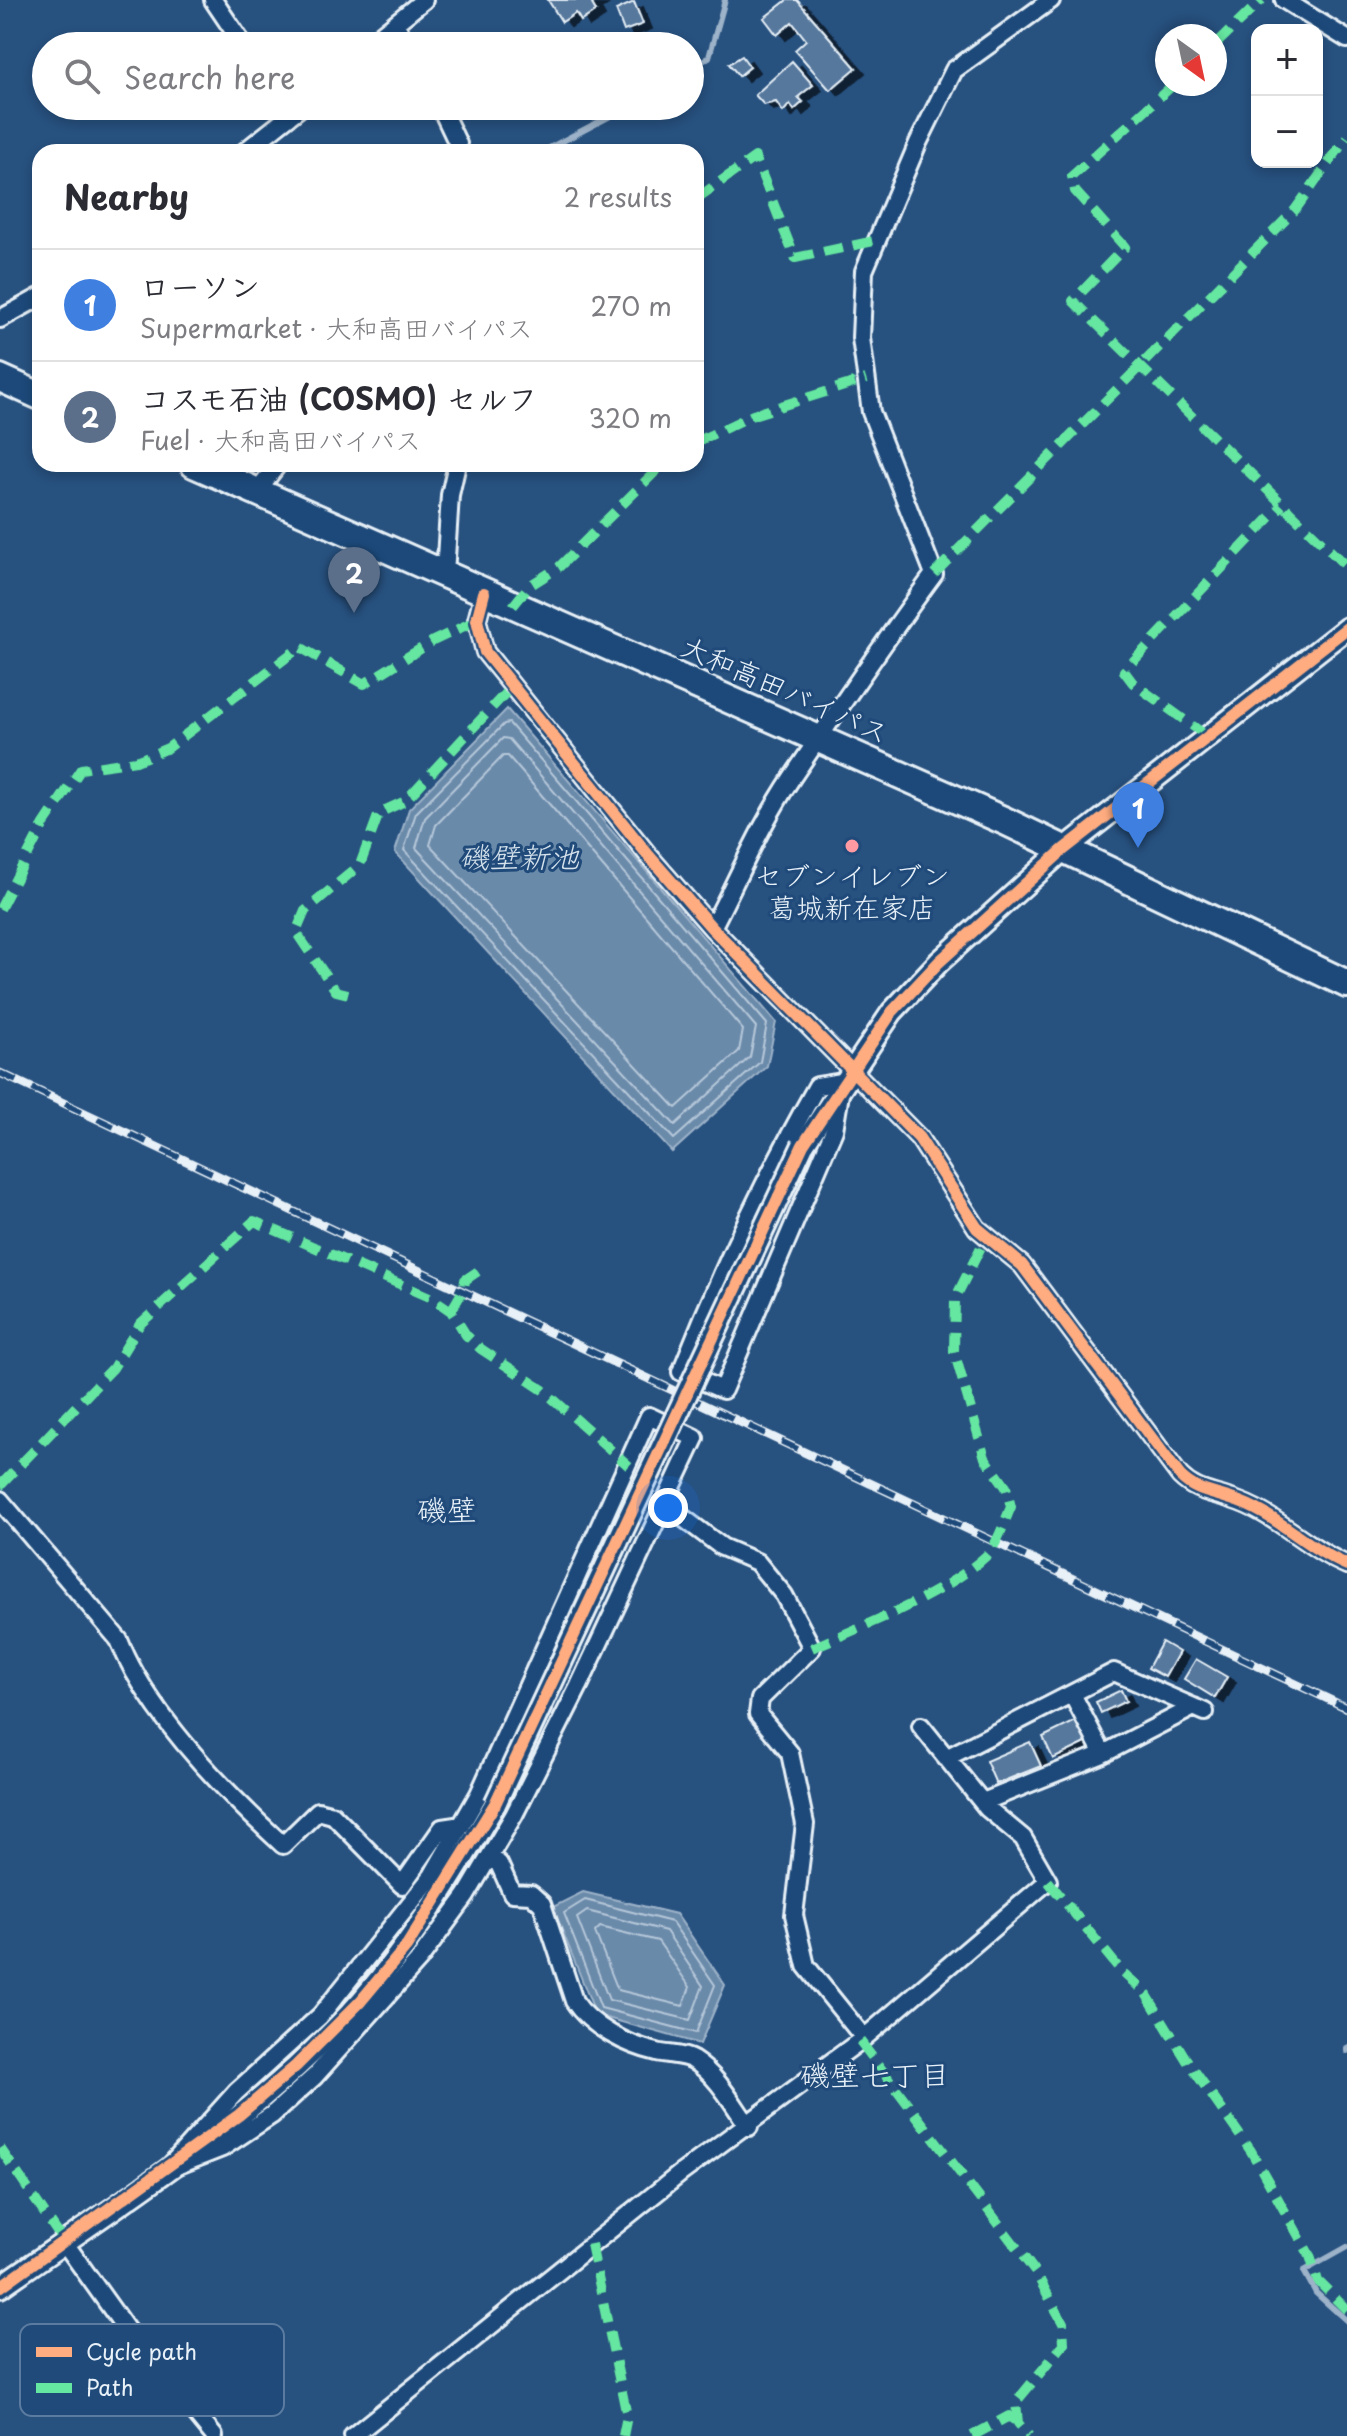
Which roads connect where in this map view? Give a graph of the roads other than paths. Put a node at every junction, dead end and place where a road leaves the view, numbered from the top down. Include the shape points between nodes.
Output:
1 (213, 0) edge
2 (424, 0) edge
3 (1051, 0) edge
4 (1284, 0) edge
5 (396, 25) junction
6 (235, 32) edge
7 (386, 32) edge
8 (400, 32) edge
9 (1347, 39) edge
10 (280, 120) edge
11 (447, 120) edge
12 (253, 144) edge
13 (458, 144) edge
14 (32, 301) edge
15 (0, 319) edge
16 (0, 378) edge
17 (32, 392) edge
18 (213, 472) edge
19 (272, 472) edge
20 (455, 472) edge
21 (257, 491) junction
22 (445, 574) junction
23 (484, 593) junction
24 (1347, 628) edge
25 (820, 741) junction
26 (1063, 850) junction
27 (712, 928) junction
28 (1347, 984) edge
29 (846, 1076) junction
30 (0, 1500) edge
31 (666, 1505) junction
32 (1347, 1565) edge
33 (1072, 1694) junction
34 (921, 1726) dead end
35 (1103, 1754) junction
36 (946, 1758) junction
37 (983, 1802) junction
38 (462, 1825) junction
39 (490, 1856) junction
40 (864, 2038) junction
41 (749, 2127) junction
42 (166, 2170) junction
43 (64, 2242) junction
44 (0, 2287) edge
45 (122, 2324) edge
46 (198, 2416) edge
47 (214, 2436) edge
48 (353, 2436) edge

1 - 6 street
2 - 5 street
3 - 25 street via 954,70 864,271 861,338 871,412 934,574 863,670
4 - 9 street
5 - 7 street
5 - 8 street
10 - 12 street
11 - 13 street
14 - 15 street
16 - 17 highway
18 - 21 highway, 大和高田バイパス
19 - 21 street
20 - 22 street
21 - 22 highway, 大和高田バイパス
22 - 23 highway, 大和高田バイパス
23 - 25 highway, 大和高田バイパス
23 - 27 street via 477,620 485,652
24 - 26 street
25 - 26 highway, 大和高田バイパス
25 - 27 street via 792,777
26 - 28 highway, 大和高田バイパス
26 - 29 street via 939,962 892,1012
27 - 29 street
29 - 29 street via 834,1130 723,1390 681,1372 724,1263 788,1137 817,1086
29 - 32 street via 919,1138 977,1228 1022,1265 1180,1476 1194,1489 1234,1499 1272,1517 1327,1557
29 - 42 street, bridge via 803,1145 495,1804 406,1947 360,2002 273,2086
30 - 38 street via 119,1640 129,1666 172,1725 244,1810 283,1845 318,1811 333,1815 402,1885 442,1828
31 - 38 street via 695,1438 649,1416
31 - 39 street
31 - 40 street via 722,1547 757,1562 784,1595 812,1648 760,1699 758,1714 790,1753 805,1824 794,1915 806,1966
33 - 35 street
33 - 35 street via 1114,1672 1199,1710
33 - 36 street
34 - 36 street
35 - 37 street
36 - 37 street
37 - 40 street via 1023,1838 1048,1881
38 - 42 street via 400,1918 320,2016 236,2092
39 - 41 street via 512,1893 531,1894 542,1904 583,2014 654,2052 690,2058 712,2074
39 - 42 street via 419,1960 315,2076 272,2115 222,2148
40 - 41 street
41 - 48 street via 591,2244
42 - 43 street
43 - 44 street
43 - 45 street
46 - 47 street

